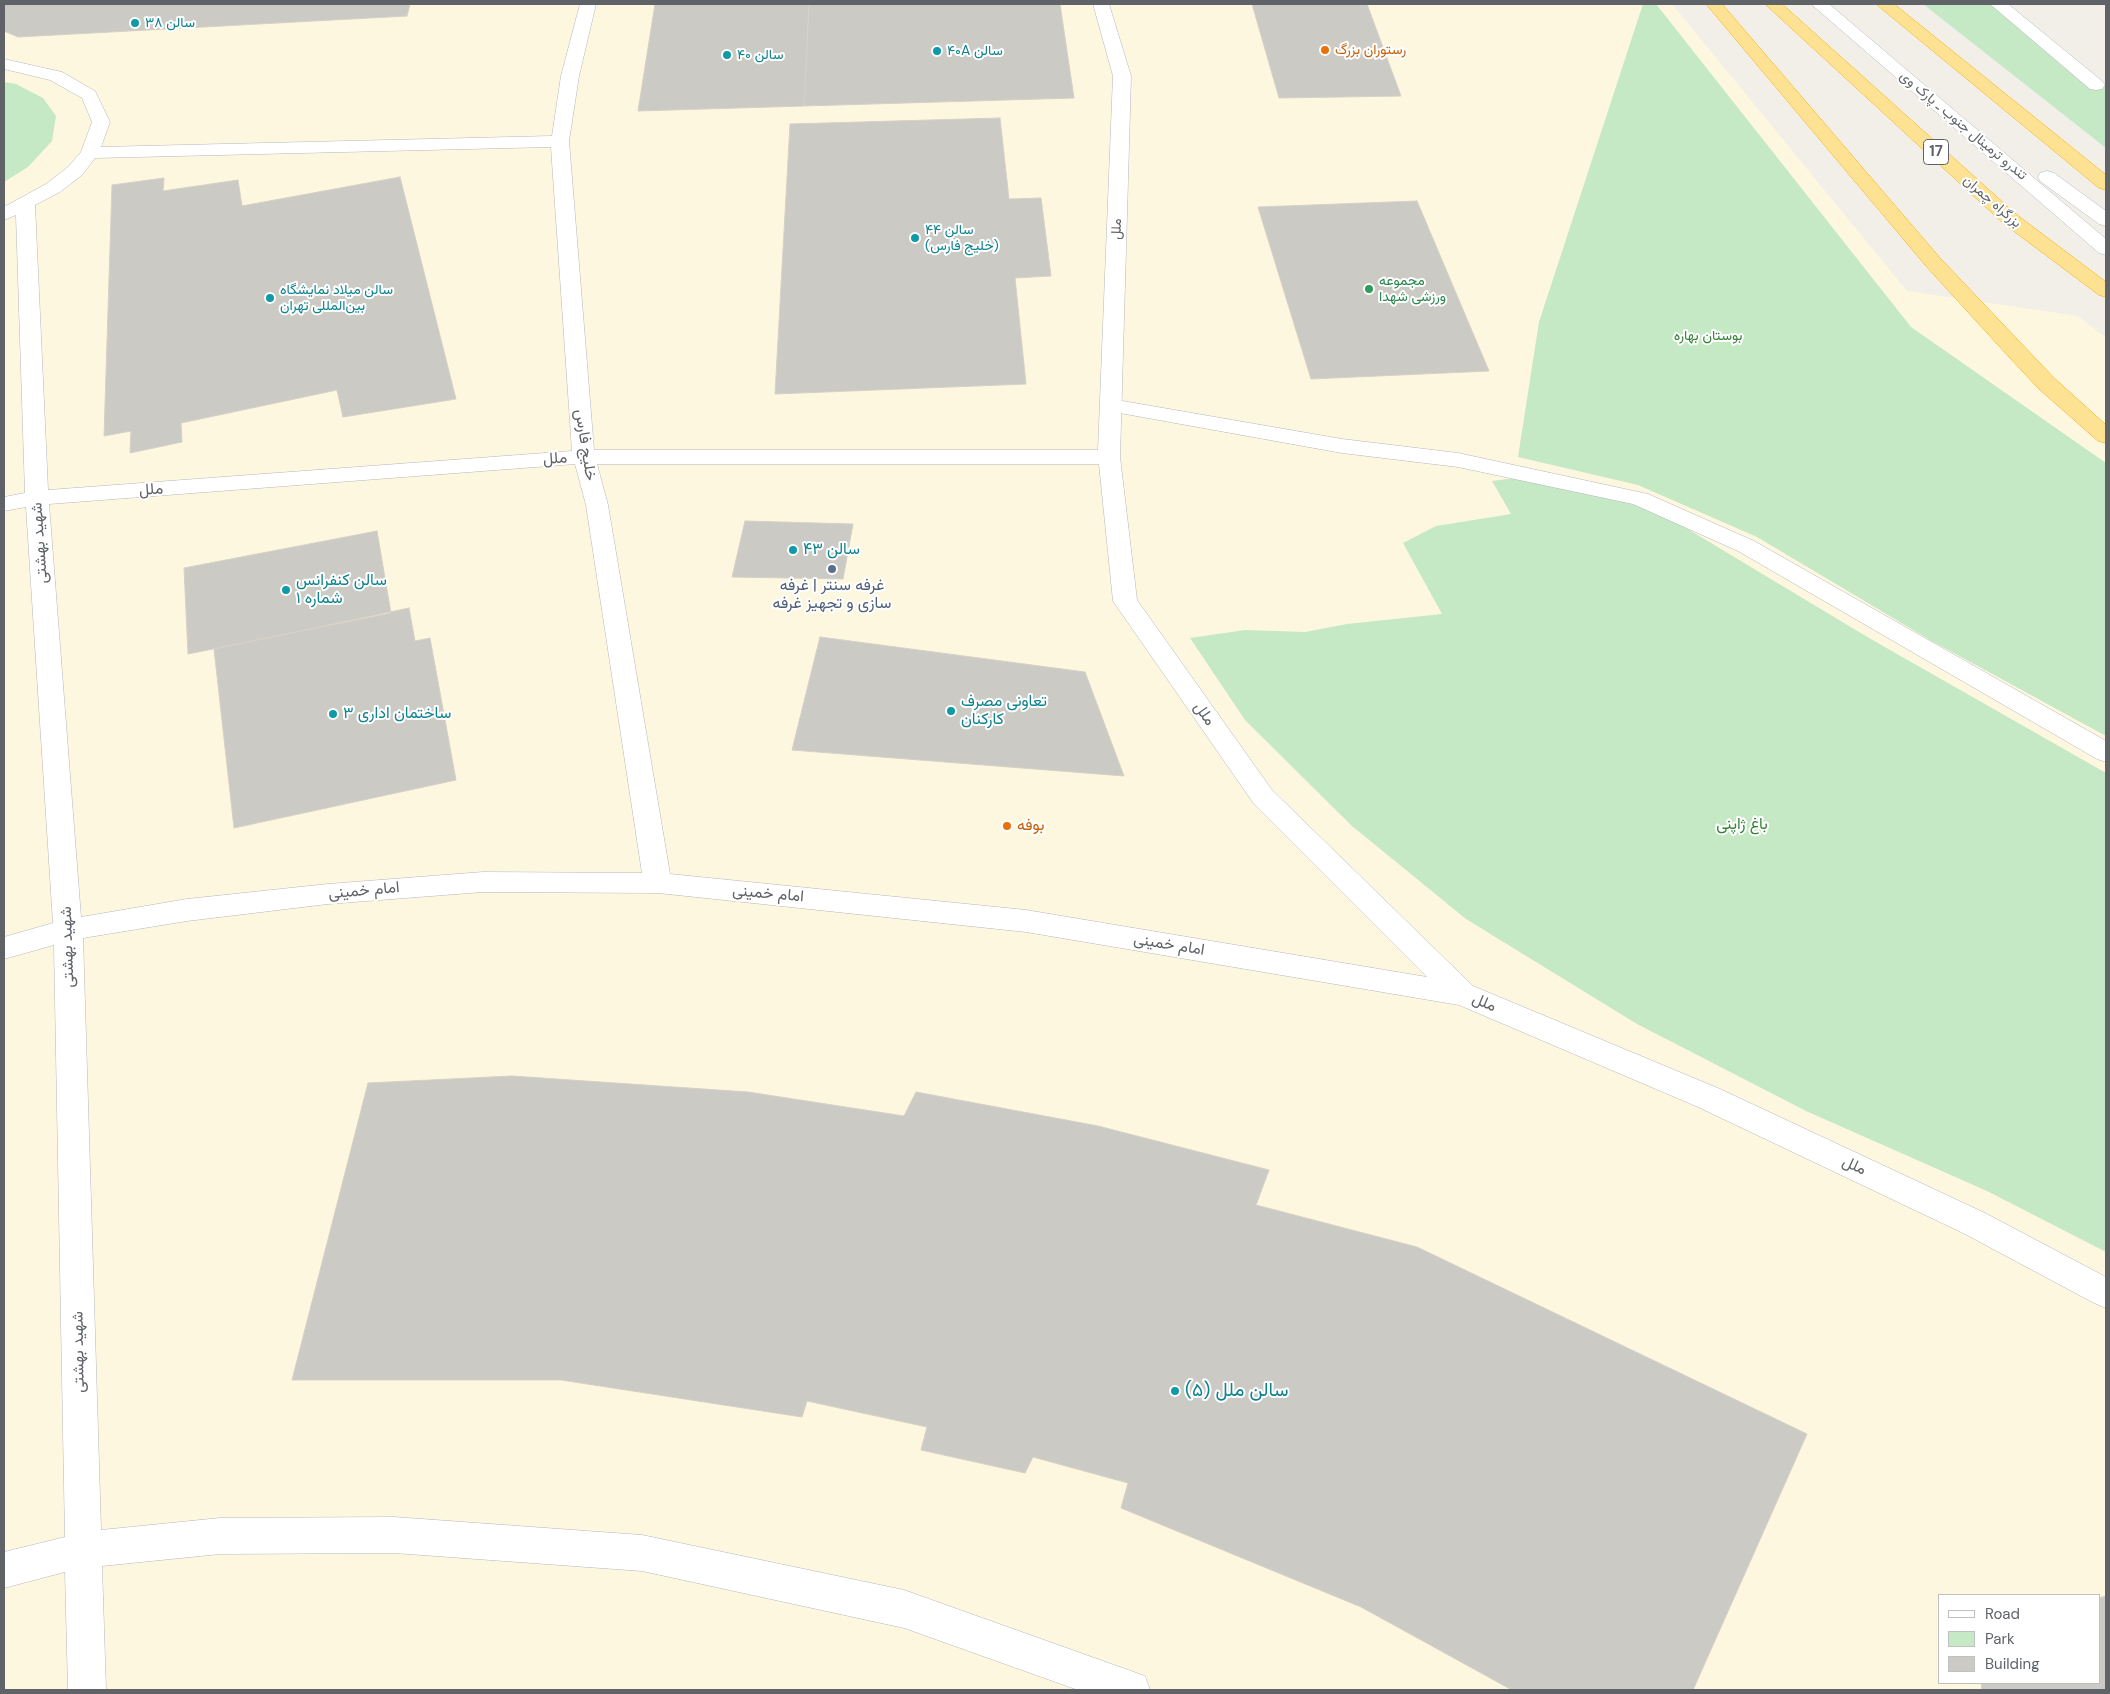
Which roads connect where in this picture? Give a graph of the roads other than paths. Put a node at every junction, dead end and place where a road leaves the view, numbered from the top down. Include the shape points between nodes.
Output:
1 (588, 4) edge
2 (1101, 4) edge
3 (1714, 4) edge
4 (1772, 4) edge
5 (1819, 4) edge
6 (1840, 4) edge
7 (1884, 4) edge
8 (1998, 4) edge
9 (4, 64) edge
10 (2096, 85) dead end
11 (560, 141) junction
12 (90, 154) junction
13 (2106, 184) edge
14 (15, 209) edge
15 (2106, 220) edge
16 (2106, 249) edge
17 (2106, 291) edge
18 (1111, 405) junction
19 (2106, 436) edge
20 (584, 457) junction
21 (1109, 457) junction
22 (37, 498) junction
23 (4, 504) edge
24 (2106, 753) edge
25 (658, 883) junction
26 (68, 930) junction
27 (4, 931) edge
28 (4, 948) edge
29 (1464, 994) junction
30 (2106, 1293) edge
31 (83, 1550) junction
32 (4, 1570) edge
33 (86, 1690) edge
34 (1131, 1690) edge

1 - 11 street, خلیج فارس via 570,76
2 - 18 street, ملل via 1122,76
3 - 19 highway via 1933,262 2012,349
4 - 17 highway, بزرگراه چمران / 17 via 2010,219
5 - 16 street, تندرو ترمینال جنوب ـ پارک وی
6 - 15 street via 2046,176
7 - 13 highway
8 - 10 street
9 - 12 street via 56,76 89,95 101,122
11 - 12 street
11 - 20 street, خلیج فارس
12 - 14 street via 53,188
14 - 22 street, شهید بهشتی
18 - 21 street, ملل
18 - 24 street via 1342,446 1458,460 1640,499 1746,546
20 - 21 street, ملل
20 - 22 street, ملل
20 - 25 street, خلیج فارس via 596,505
21 - 29 street, ملل via 1125,601 1263,797
22 - 23 street, ملل
22 - 26 street, شهید بهشتی
25 - 26 street, امام خمینی via 483,882 328,894 187,910
25 - 29 street, امام خمینی via 1026,921
26 - 27 street, امام خمینی
26 - 28 street, امام خمینی
26 - 31 street, شهید بهشتی
29 - 30 street, ملل via 1709,1098 1974,1223
31 - 32 street
31 - 33 street, شهید بهشتی
31 - 34 street via 220,1536 394,1535 642,1553 904,1609

